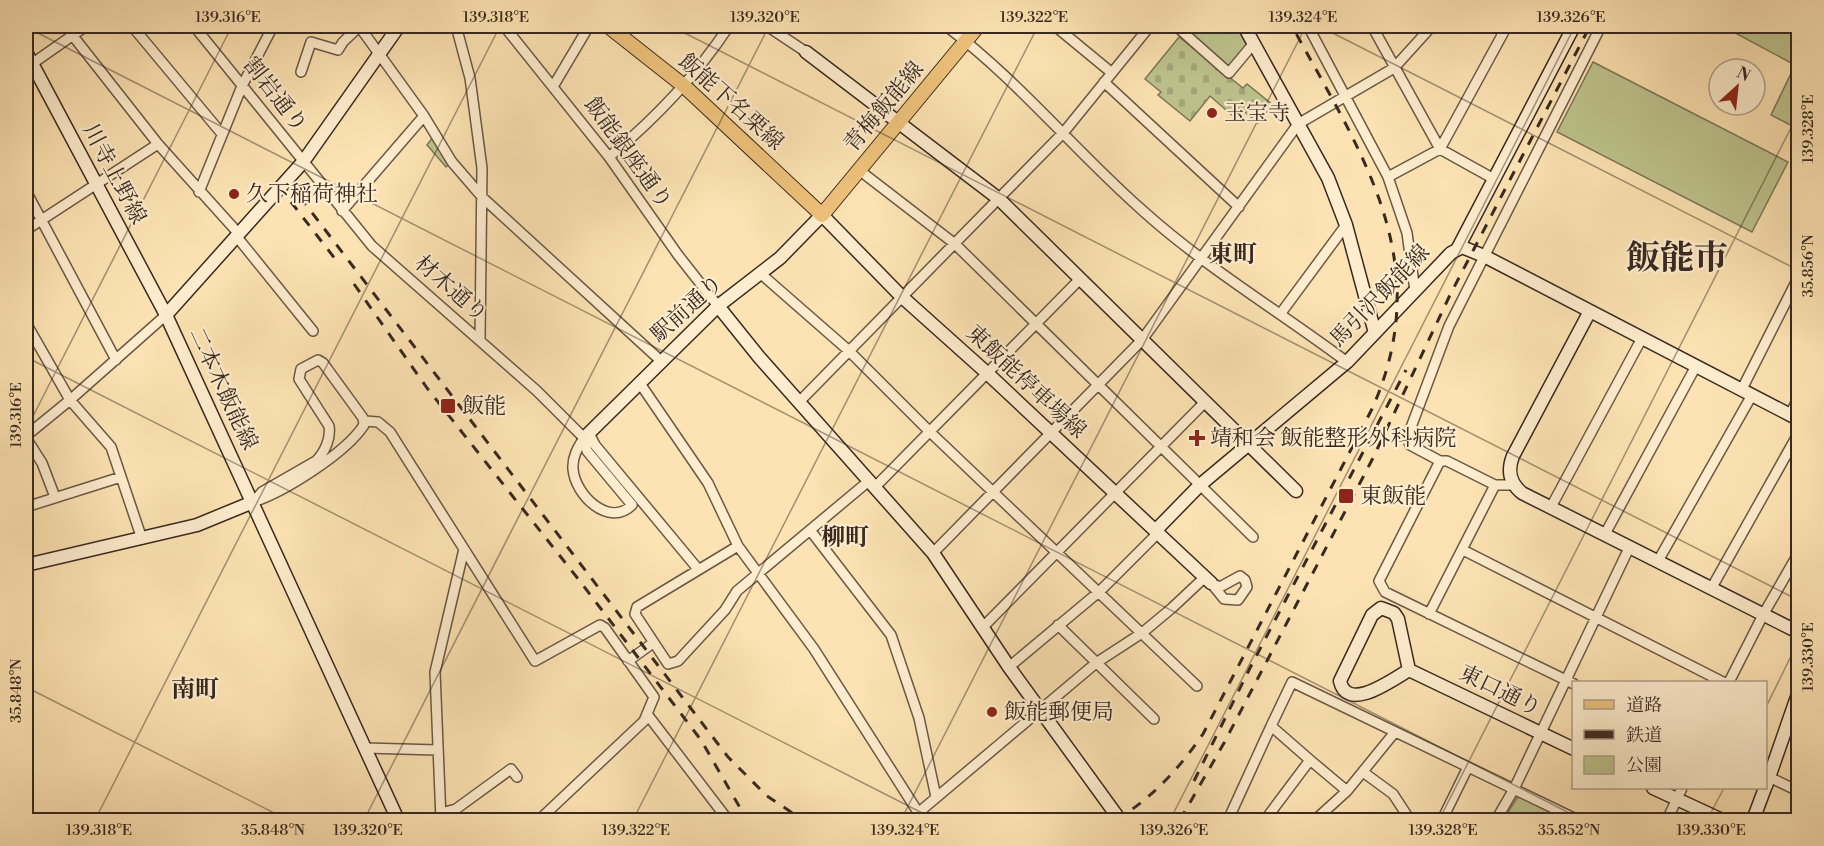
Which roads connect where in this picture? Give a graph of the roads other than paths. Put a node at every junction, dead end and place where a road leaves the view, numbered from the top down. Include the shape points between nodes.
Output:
1 (86, 26) edge
2 (132, 26) edge
3 (194, 26) edge
4 (273, 26) edge
5 (360, 26) edge
6 (399, 26) edge
7 (456, 26) edge
8 (504, 26) edge
9 (589, 26) edge
10 (608, 26) edge
11 (729, 26) edge
12 (767, 26) edge
13 (946, 26) edge
14 (978, 26) edge
15 (1055, 26) edge
16 (1150, 26) edge
17 (1176, 26) edge
18 (1244, 26) edge
19 (1308, 26) edge
20 (1372, 26) edge
21 (1432, 26) edge
22 (1507, 26) edge
23 (1574, 26) edge
24 (1601, 26) edge
25 (73, 36) junction
26 (966, 41) junction
27 (1254, 43) junction
28 (26, 52) edge
29 (379, 52) junction
30 (806, 52) joint
31 (29, 66) edge
32 (1395, 68) junction
33 (301, 72) dead end
34 (1112, 73) junction
35 (1104, 82) junction
36 (554, 85) junction
37 (242, 86) junction
38 (684, 86) junction
39 (1347, 96) junction
40 (424, 116) junction
41 (898, 122) junction
42 (1298, 124) junction
43 (1064, 132) junction
44 (222, 134) junction
45 (158, 144) junction
46 (1440, 149) junction
47 (609, 156) junction
48 (303, 162) junction
49 (859, 170) junction
50 (1388, 177) junction
51 (1494, 179) junction
52 (96, 187) junction
53 (26, 191) edge
54 (199, 192) junction
55 (483, 198) junction
56 (999, 199) junction
57 (1239, 207) junction
58 (342, 211) junction
59 (822, 215) junction
60 (41, 220) junction
61 (1346, 225) junction
62 (26, 230) edge
63 (238, 235) junction
64 (955, 244) junction
65 (1458, 248) junction
66 (1484, 256) junction
67 (1201, 259) junction
68 (761, 274) junction
69 (1798, 278) edge
70 (1080, 279) junction
71 (1415, 291) junction
72 (901, 296) junction
73 (718, 306) junction
74 (1590, 311) junction
75 (1281, 313) junction
76 (166, 315) junction
77 (26, 322) edge
78 (1036, 324) junction
79 (313, 331) dead end
80 (1375, 333) junction
81 (1642, 338) junction
82 (480, 340) junction
83 (1142, 340) junction
84 (848, 350) junction
85 (116, 360) junction
86 (661, 361) junction
87 (1347, 362) junction
88 (1696, 366) junction
89 (987, 373) junction
90 (639, 382) junction
91 (1098, 386) junction
92 (1747, 392) junction
93 (1798, 398) edge
94 (70, 400) junction
95 (799, 402) junction
96 (1205, 402) junction
97 (1794, 417) edge
98 (365, 422) junction
99 (930, 432) junction
100 (1052, 433) junction
101 (1798, 435) edge
102 (586, 436) junction
103 (26, 437) edge
104 (1247, 445) junction
105 (1161, 447) junction
106 (1440, 461) junction
107 (121, 477) junction
108 (873, 483) junction
109 (1495, 484) junction
110 (1200, 485) junction
111 (1514, 485) junction
112 (994, 490) junction
113 (1296, 490) dead end
114 (1114, 493) junction
115 (55, 497) junction
116 (253, 502) junction
117 (26, 507) edge
118 (1551, 507) junction
119 (810, 530) junction
120 (1156, 532) junction
121 (1605, 534) junction
122 (1253, 537) dead end
123 (142, 539) junction
124 (738, 546) junction
125 (1630, 546) junction
126 (464, 549) junction
127 (1056, 550) junction
128 (1462, 550) junction
129 (933, 553) junction
130 (1798, 554) edge
131 (1658, 561) junction
132 (26, 564) edge
133 (698, 569) junction
134 (756, 574) junction
135 (1207, 580) joint
136 (1711, 589) junction
137 (1100, 591) junction
138 (1385, 592) junction
139 (1381, 608) junction
140 (1430, 614) junction
141 (1763, 615) junction
142 (1595, 618) junction
143 (1058, 625) junction
144 (984, 626) junction
145 (1798, 632) edge
146 (1142, 633) junction
147 (653, 643) junction
148 (628, 661) junction
149 (1096, 663) junction
150 (1010, 667) junction
151 (1409, 670) junction
152 (1721, 681) edge
153 (1730, 681) edge
154 (1570, 682) edge
155 (1197, 686) dead end
156 (1798, 694) edge
157 (1357, 695) junction
158 (1040, 710) junction
159 (1351, 710) junction
160 (1795, 713) edge
161 (647, 714) junction
162 (1154, 719) dead end
163 (1271, 726) junction
164 (1395, 732) junction
165 (1541, 733) junction
166 (365, 748) junction
167 (1572, 748) edge
168 (438, 750) junction
169 (1310, 760) junction
170 (1468, 767) junction
171 (1363, 772) junction
172 (517, 777) dead end
173 (1767, 782) edge
174 (1767, 784) edge
175 (1514, 789) junction
176 (1658, 789) edge
177 (1764, 789) edge
178 (1347, 791) junction
179 (1798, 791) edge
180 (1680, 793) edge
181 (936, 797) junction
182 (441, 817) edge
183 (921, 817) edge
184 (398, 820) edge
185 (539, 820) edge
186 (728, 820) edge
187 (1120, 820) edge
188 (1228, 820) edge
189 (1265, 820) edge
190 (1315, 820) edge
191 (1410, 820) edge
192 (1442, 820) edge
193 (1496, 820) edge
194 (1578, 820) edge
195 (1666, 820) edge
196 (1722, 820) edge
197 (1753, 820) edge

1 - 25 street
2 - 44 street
3 - 37 street, 割岩通り
4 - 37 street
5 - 29 street
5 - 33 street via 338,50 311,42
6 - 29 street, 二本木飯能線
7 - 55 street via 479,134
8 - 36 street, 飯能銀座通り
9 - 36 street
10 - 38 main road, 飯能下名栗線
11 - 38 street
12 - 30 street
13 - 26 street
14 - 26 main road, 青梅飯能線
15 - 34 street
16 - 34 street
17 - 27 street via 1228,73
18 - 27 street
19 - 39 street
20 - 32 street
21 - 32 street
22 - 46 street
23 - 51 street
24 - 66 street
25 - 31 street
25 - 45 street
26 - 41 main road, 青梅飯能線
26 - 43 street
27 - 42 street
28 - 31 street, 川寺上野線
29 - 40 street
29 - 48 street, 二本木飯能線
30 - 41 street
31 - 52 street, 川寺上野線
32 - 39 street
32 - 46 street
34 - 35 street
35 - 43 street
35 - 57 street
36 - 47 street, 飯能銀座通り
37 - 44 street
37 - 48 street, 割岩通り
38 - 47 street via 648,124
38 - 59 main road, 飯能下名栗線
39 - 42 street
39 - 50 street
40 - 55 street via 452,162
40 - 58 street
41 - 49 main road, 青梅飯能線
41 - 56 street
42 - 57 street
42 - 61 street via 1328,178
43 - 56 street
43 - 67 street via 1140,209
44 - 54 street
45 - 52 street
45 - 54 street
46 - 50 street
46 - 51 street
47 - 73 street, 飯能銀座通り
48 - 58 street, 材木通り
48 - 63 street, 二本木飯能線
49 - 59 main road, 青梅飯能線
49 - 64 street
50 - 71 street via 1407,233
51 - 65 street
52 - 60 street
52 - 76 street, 川寺上野線
53 - 60 street
54 - 63 street
55 - 82 street
55 - 86 street
56 - 64 street
56 - 70 street
57 - 67 street
58 - 82 street, 材木通り via 372,246
59 - 68 street, 駅前通り
59 - 72 street, 東飯能停車場線
60 - 62 street
60 - 85 street
61 - 75 street
61 - 80 street
63 - 76 street, 二本木飯能線
63 - 79 street
64 - 72 street
64 - 78 street
65 - 66 street, 馬引沢飯能線
65 - 71 street, 馬引沢飯能線
66 - 74 street, 馬引沢飯能線
66 - 106 street via 1449,326 1407,438 1410,445
67 - 75 street
67 - 83 street
68 - 73 street, 駅前通り
68 - 84 street
69 - 92 street
70 - 78 street
70 - 83 street
71 - 80 street, 馬引沢飯能線
72 - 84 street
72 - 89 street, 東飯能停車場線
73 - 86 street, 駅前通り
73 - 95 street
74 - 81 street, 馬引沢飯能線
74 - 111 street via 1513,456 1510,474
75 - 87 street
76 - 85 street
76 - 116 street, 二本木飯能線
77 - 94 street
78 - 89 street
78 - 91 street
80 - 87 street, 馬引沢飯能線
81 - 88 street, 馬引沢飯能線
81 - 118 street
82 - 102 street, 材木通り
83 - 91 street
83 - 96 street
84 - 95 street
84 - 99 street
85 - 94 street
86 - 90 street, 駅前通り
87 - 104 street, 馬引沢飯能線
88 - 92 street, 馬引沢飯能線
88 - 121 street
89 - 99 street
89 - 100 street, 東飯能停車場線
90 - 102 street, 駅前通り
90 - 124 street via 708,483
91 - 100 street
91 - 105 street
92 - 97 street, 馬引沢飯能線
92 - 131 street
93 - 97 street
94 - 103 street
94 - 107 street via 111,447
95 - 108 street
96 - 104 street
96 - 105 street
98 - 116 street via 332,456 266,498
98 - 116 street via 321,361 301,369 298,379 329,426 327,444 316,461 262,492
98 - 126 street via 378,422 390,432
99 - 108 street
99 - 112 street
100 - 112 street
100 - 114 street, 東飯能停車場線
101 - 136 street
102 - 102 street via 587,451 632,505 622,514 602,510 577,483 573,465
102 - 133 street
103 - 115 street via 42,462
104 - 110 street, 馬引沢飯能線
104 - 113 street
105 - 110 street
105 - 114 street
106 - 109 street
106 - 138 street via 1379,581
107 - 115 street
107 - 123 street
108 - 119 street
108 - 129 street
109 - 111 street
109 - 128 street
110 - 120 street, 馬引沢飯能線
110 - 122 street
111 - 118 street
112 - 127 street
112 - 129 street
114 - 120 street, 東飯能停車場線
114 - 127 street
115 - 117 street
116 - 123 street via 197,525
116 - 166 street, 二本木飯能線
118 - 121 street
119 - 134 street
119 - 181 street via 891,635 919,718
120 - 135 street, 東飯能停車場線
120 - 137 street
121 - 125 street
123 - 132 street
124 - 133 street
124 - 134 street
125 - 131 street
125 - 142 street
126 - 148 street via 535,661 600,626
126 - 168 street via 435,672
127 - 137 street
127 - 144 street
128 - 140 street
128 - 142 street
129 - 144 street
130 - 141 street
131 - 136 street
133 - 147 street via 637,607 635,614
134 - 147 street via 678,661 668,664
134 - 183 street via 814,649
135 - 146 street
136 - 141 street
137 - 143 street
137 - 146 street
138 - 139 street
138 - 140 street
139 - 151 street via 1398,619
139 - 157 street via 1372,615 1341,678 1343,689
140 - 154 street
141 - 145 street
141 - 153 street
142 - 152 street
142 - 154 street
143 - 149 street
143 - 150 street
144 - 150 street
146 - 149 street
146 - 155 street
147 - 148 street
148 - 161 street via 654,697
149 - 158 street
149 - 162 street
150 - 158 street
151 - 157 street via 1371,693
151 - 165 street, 東口通り
154 - 165 street
156 - 160 street
157 - 159 street
158 - 181 street
158 - 187 street
159 - 163 street via 1292,682
159 - 164 street
160 - 173 street
161 - 185 street
161 - 186 street
163 - 169 street
163 - 188 street
164 - 170 street
164 - 171 street
165 - 167 street, 東口通り
165 - 175 street
166 - 168 street
166 - 184 street, 二本木飯能線
168 - 182 street
169 - 178 street
169 - 189 street
170 - 175 street
170 - 192 street
171 - 178 street
171 - 191 street via 1393,795
172 - 182 street via 511,769
174 - 179 street
175 - 193 street
175 - 194 street
176 - 180 street
177 - 197 street
178 - 190 street
180 - 195 street
180 - 196 street
181 - 183 street

